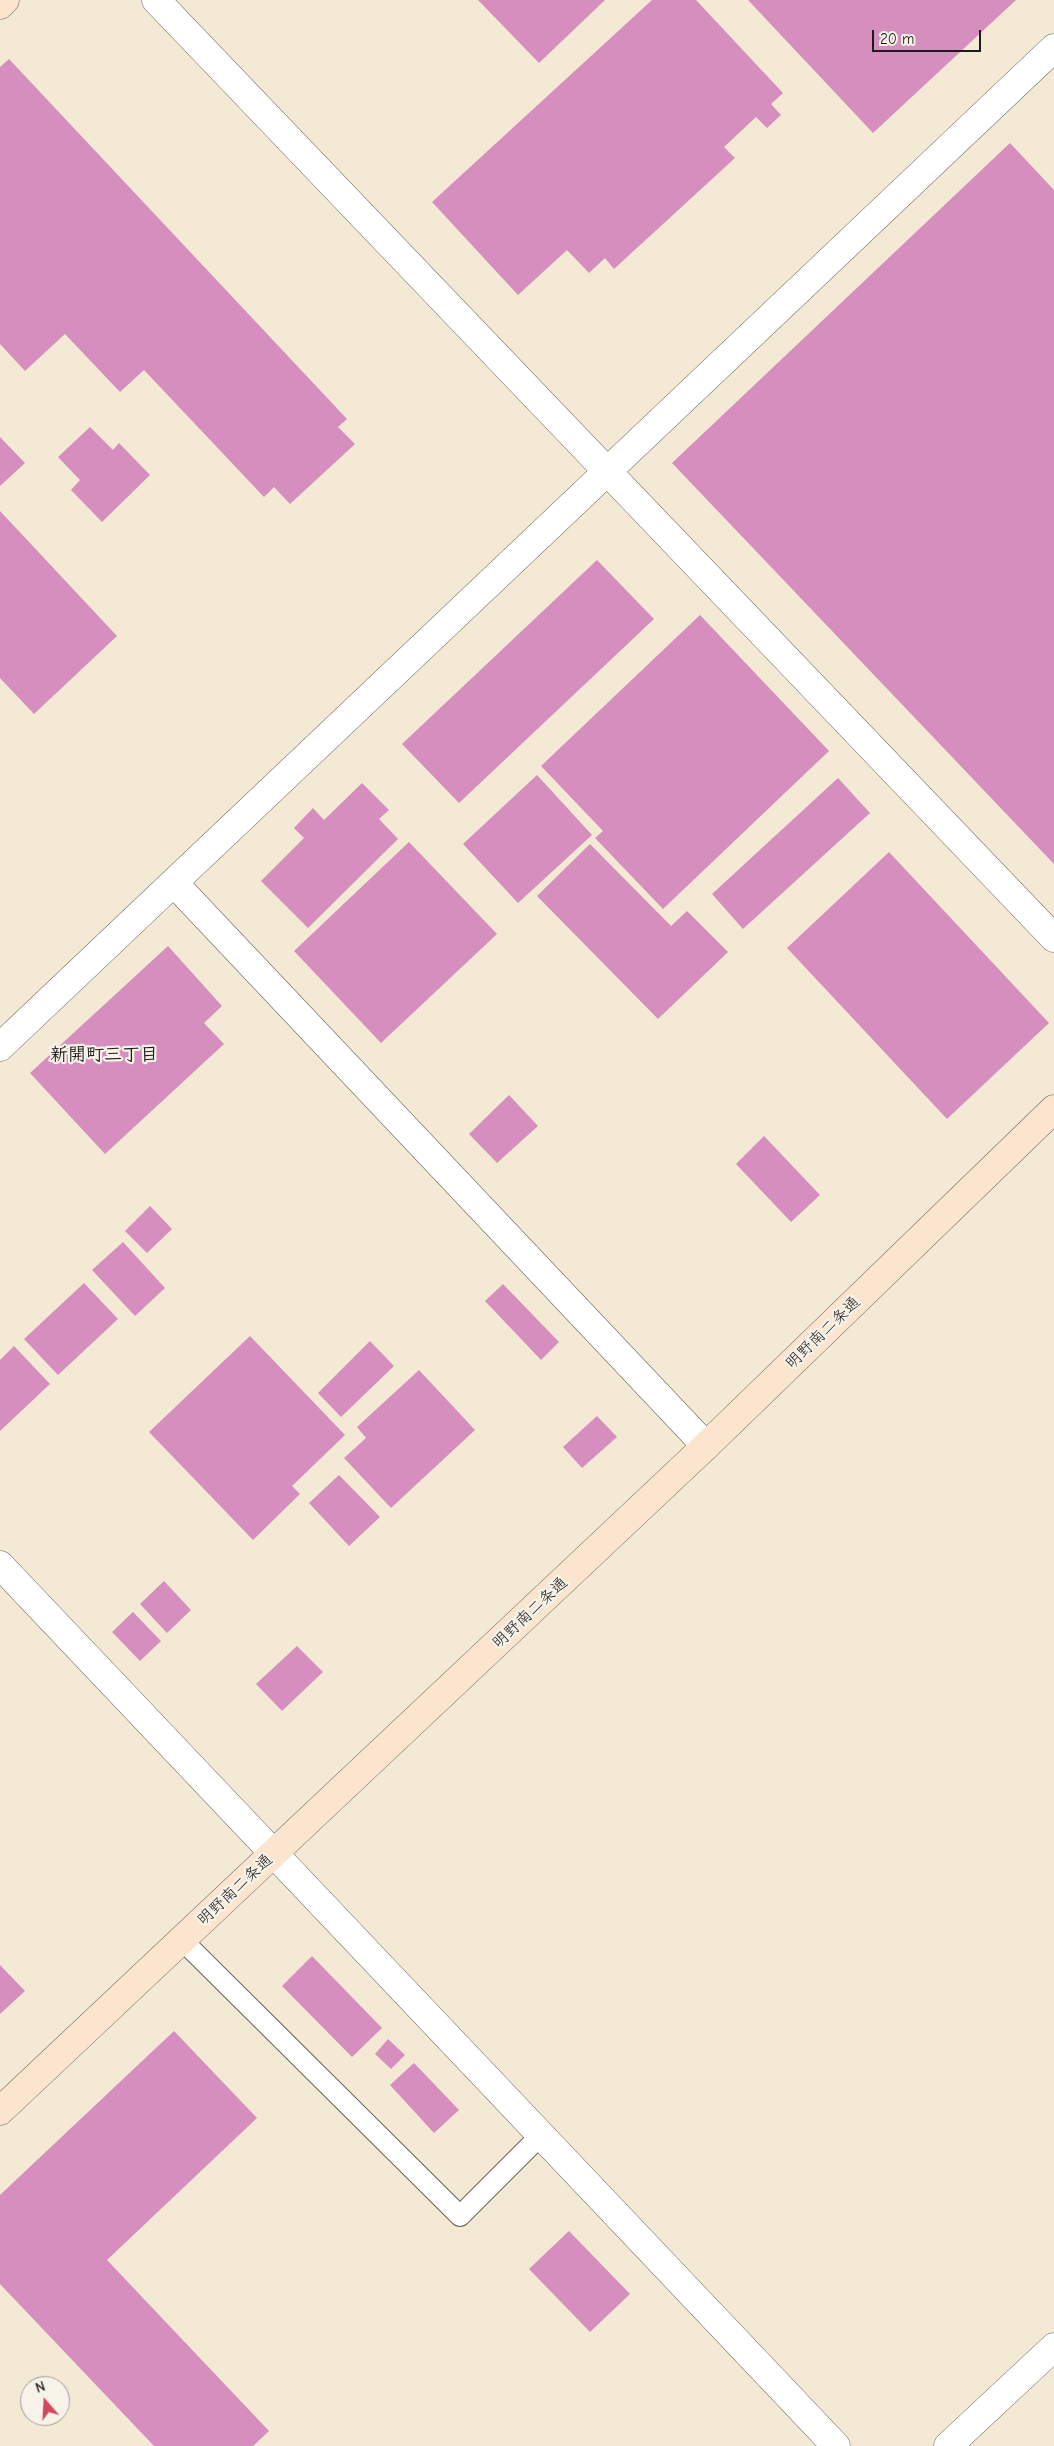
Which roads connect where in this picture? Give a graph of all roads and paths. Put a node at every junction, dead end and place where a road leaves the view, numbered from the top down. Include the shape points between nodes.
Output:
1 (156, 0) edge
2 (1054, 48) edge
3 (608, 473) junction
4 (174, 882) junction
5 (1054, 938) edge
6 (0, 1047) edge
7 (1054, 1109) edge
8 (706, 1446) junction
9 (0, 1566) edge
10 (274, 1853) junction
11 (182, 1940) junction
12 (0, 2110) edge
13 (541, 2135) junction
14 (1054, 2347) edge
15 (836, 2446) edge
16 (948, 2446) edge

1 - 3 street
2 - 3 street
3 - 4 street
3 - 5 street
4 - 6 street
4 - 8 street
7 - 8 street, 明野南二条通
8 - 10 street, 明野南二条通
9 - 10 street
10 - 11 street, 明野南二条通
10 - 13 street
11 - 12 street, 明野南二条通
11 - 13 lane via 460,2216
13 - 15 street
14 - 16 street

